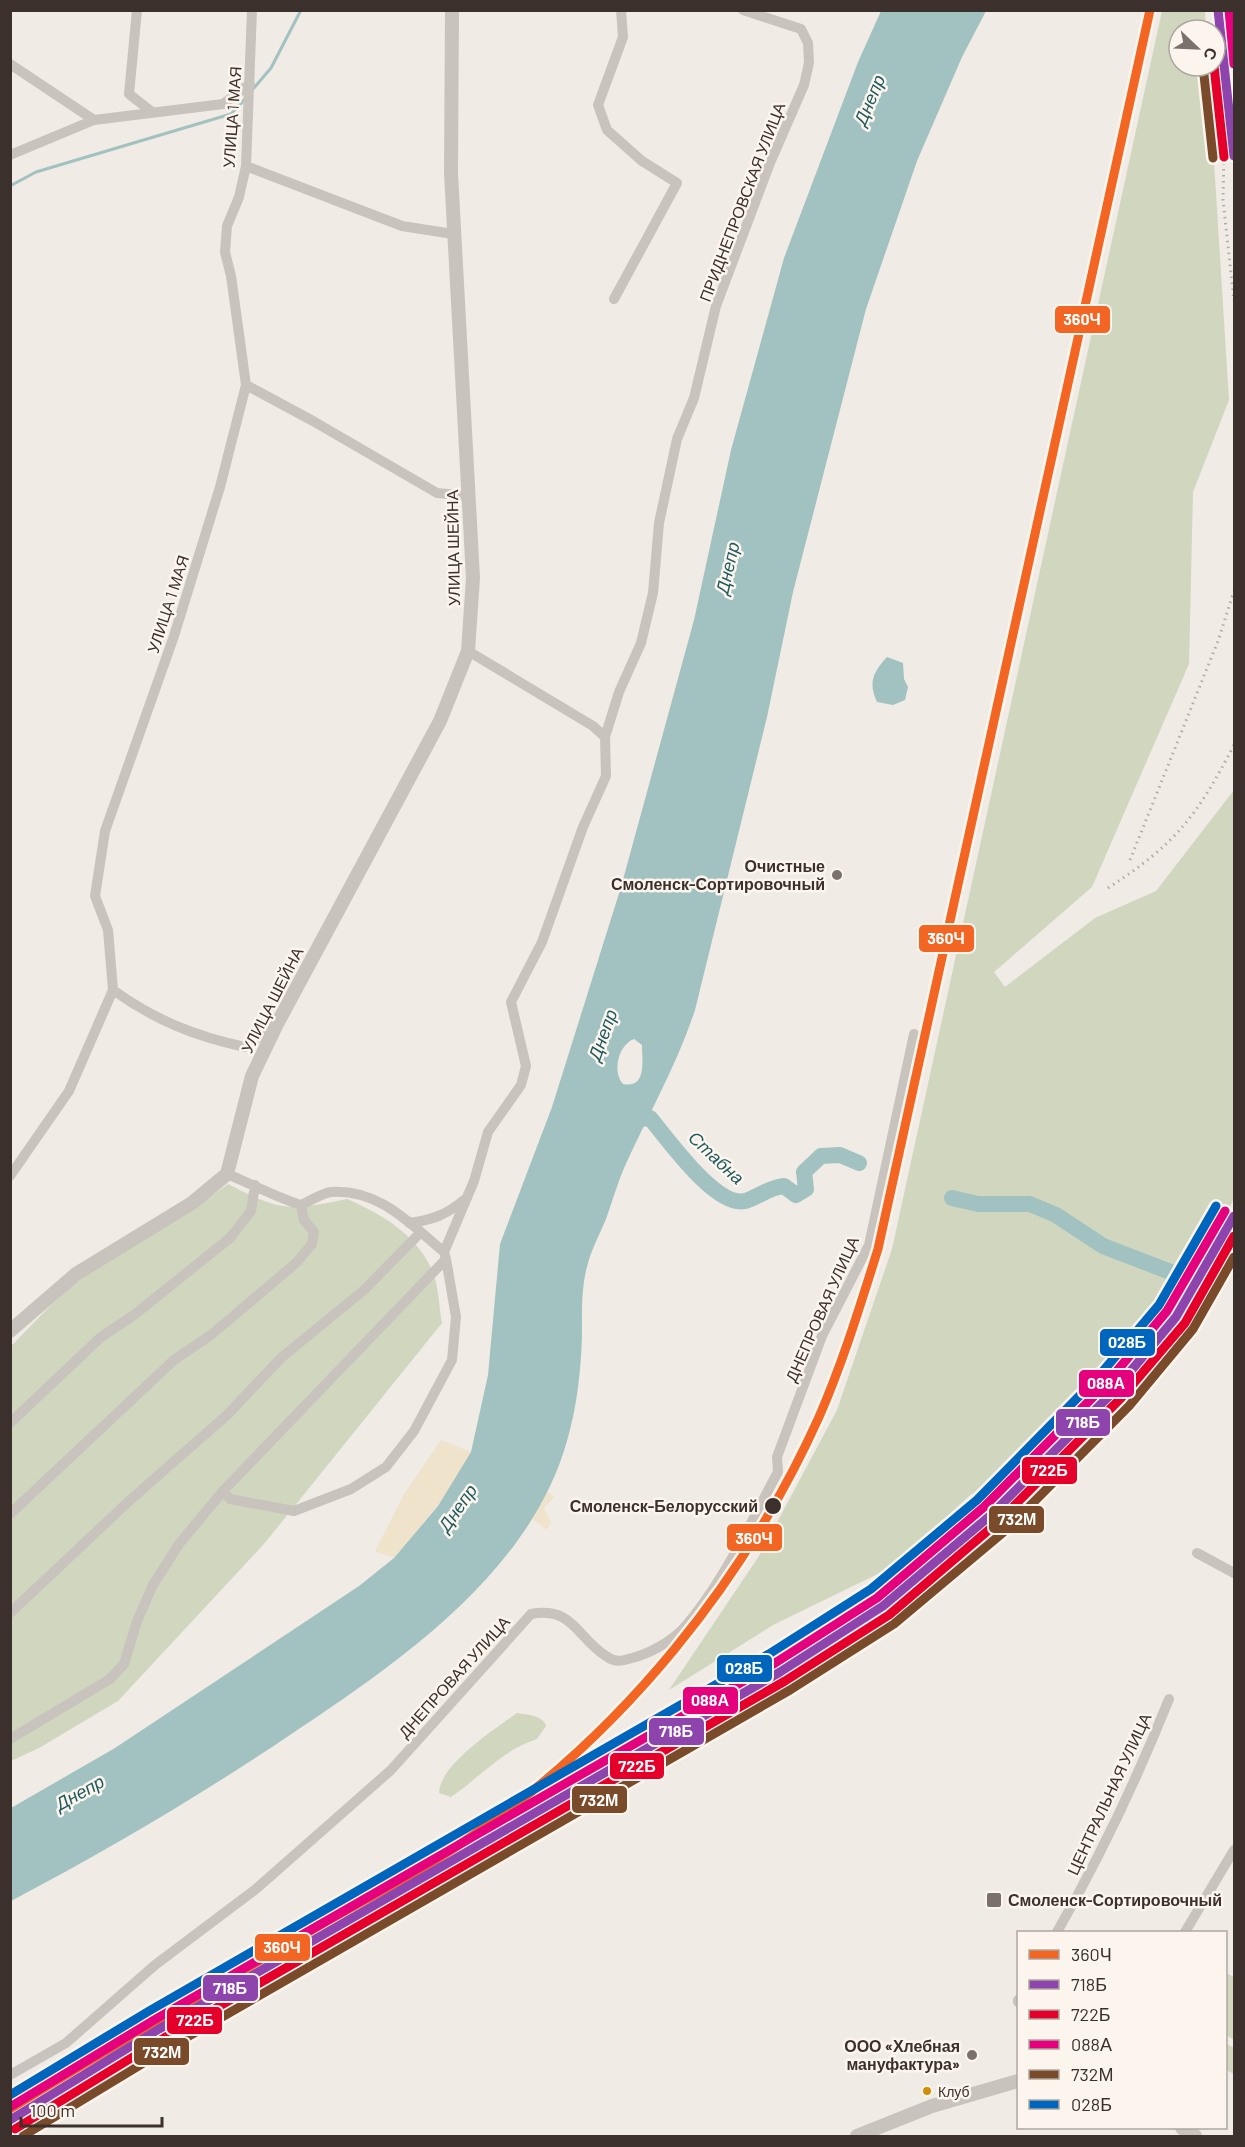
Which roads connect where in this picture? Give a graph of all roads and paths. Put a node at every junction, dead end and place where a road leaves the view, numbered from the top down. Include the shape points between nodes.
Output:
1 (137, 10) edge
2 (252, 10) edge
3 (452, 10) edge
4 (621, 10) edge
5 (743, 10) edge
6 (10, 64) edge
7 (250, 84) junction
8 (152, 112) junction
9 (94, 120) junction
10 (10, 155) edge
11 (246, 166) junction
12 (453, 234) junction
13 (614, 299) dead end
14 (246, 385) junction
15 (469, 496) junction
16 (468, 651) junction
17 (605, 737) junction
18 (113, 990) junction
19 (277, 1024) junction
20 (914, 1034) dead end
21 (227, 1174) junction
22 (10, 1176) edge
23 (255, 1185) junction
24 (467, 1198) junction
25 (301, 1205) junction
26 (409, 1223) junction
27 (421, 1232) junction
28 (445, 1255) junction
29 (10, 1331) edge
30 (10, 1423) edge
31 (224, 1491) junction
32 (10, 1514) edge
33 (1197, 1553) dead end
34 (1234, 1573) edge
35 (10, 1613) edge
36 (1169, 1699) dead end
37 (10, 1739) edge
38 (1234, 1850) edge
39 (1058, 1931) edge
40 (1186, 1931) edge
41 (10, 2075) edge
42 (1017, 2081) edge
43 (858, 2136) edge

1 - 8 street via 129,94
2 - 7 street, УЛИЦА 1 МАЯ
3 - 12 street, УЛИЦА ШЕЙНА
4 - 13 street via 623,37 598,105 607,130 642,161 677,183
5 - 17 street, ПРИДНЕПРОВСКАЯ УЛИЦА via 801,29 808,43 809,63 804,85 716,306 694,398 677,439 659,523 653,593 643,633
6 - 9 street
7 - 8 street via 223,104
7 - 11 street, УЛИЦА 1 МАЯ
8 - 9 street
9 - 10 street
11 - 12 street via 402,226
11 - 14 street, УЛИЦА 1 МАЯ via 227,226 225,252
12 - 15 street, УЛИЦА ШЕЙНА
14 - 15 street via 437,493
14 - 18 street, УЛИЦА 1 МАЯ via 220,487 174,636 105,831 94,896 108,930
15 - 16 street, УЛИЦА ШЕЙНА via 473,578
16 - 17 street
16 - 19 street, УЛИЦА ШЕЙНА via 440,720
17 - 24 street, ПРИДНЕПРОВСКАЯ УЛИЦА via 606,776 583,827 542,942 511,1002 526,1066 521,1085 488,1132
18 - 19 street via 143,1011 201,1037 245,1047
18 - 22 street, УЛИЦА 1 МАЯ via 69,1091
19 - 21 street, УЛИЦА ШЕЙНА via 252,1076
20 - 41 street, ДНЕПРОВАЯ УЛИЦА via 869,1245 822,1336 777,1457 778,1472 725,1568 682,1630 647,1654 618,1662 605,1656 567,1618 544,1612 531,1614 391,1770 256,1889 155,1965 66,2043
21 - 23 street
21 - 29 street via 192,1203 76,1274
23 - 25 street via 274,1197
23 - 30 street via 251,1211 230,1238 101,1337
24 - 26 street via 449,1213
24 - 28 street, ПРИДНЕПРОВСКАЯ УЛИЦА
25 - 26 street via 330,1192 372,1197
25 - 32 street via 304,1220 314,1232 312,1244 296,1263 211,1335 174,1360
26 - 27 street
27 - 28 street
27 - 35 street via 364,1290 281,1358 227,1415
28 - 31 street
28 - 31 street via 456,1317 452,1360 414,1431 386,1467 351,1489 294,1512 230,1499
31 - 37 street via 179,1544 153,1585 124,1664 110,1679
33 - 34 street
36 - 39 street, ЦЕНТРАЛЬНАЯ УЛИЦА via 1084,1885
38 - 40 street
42 - 43 street via 932,2106

